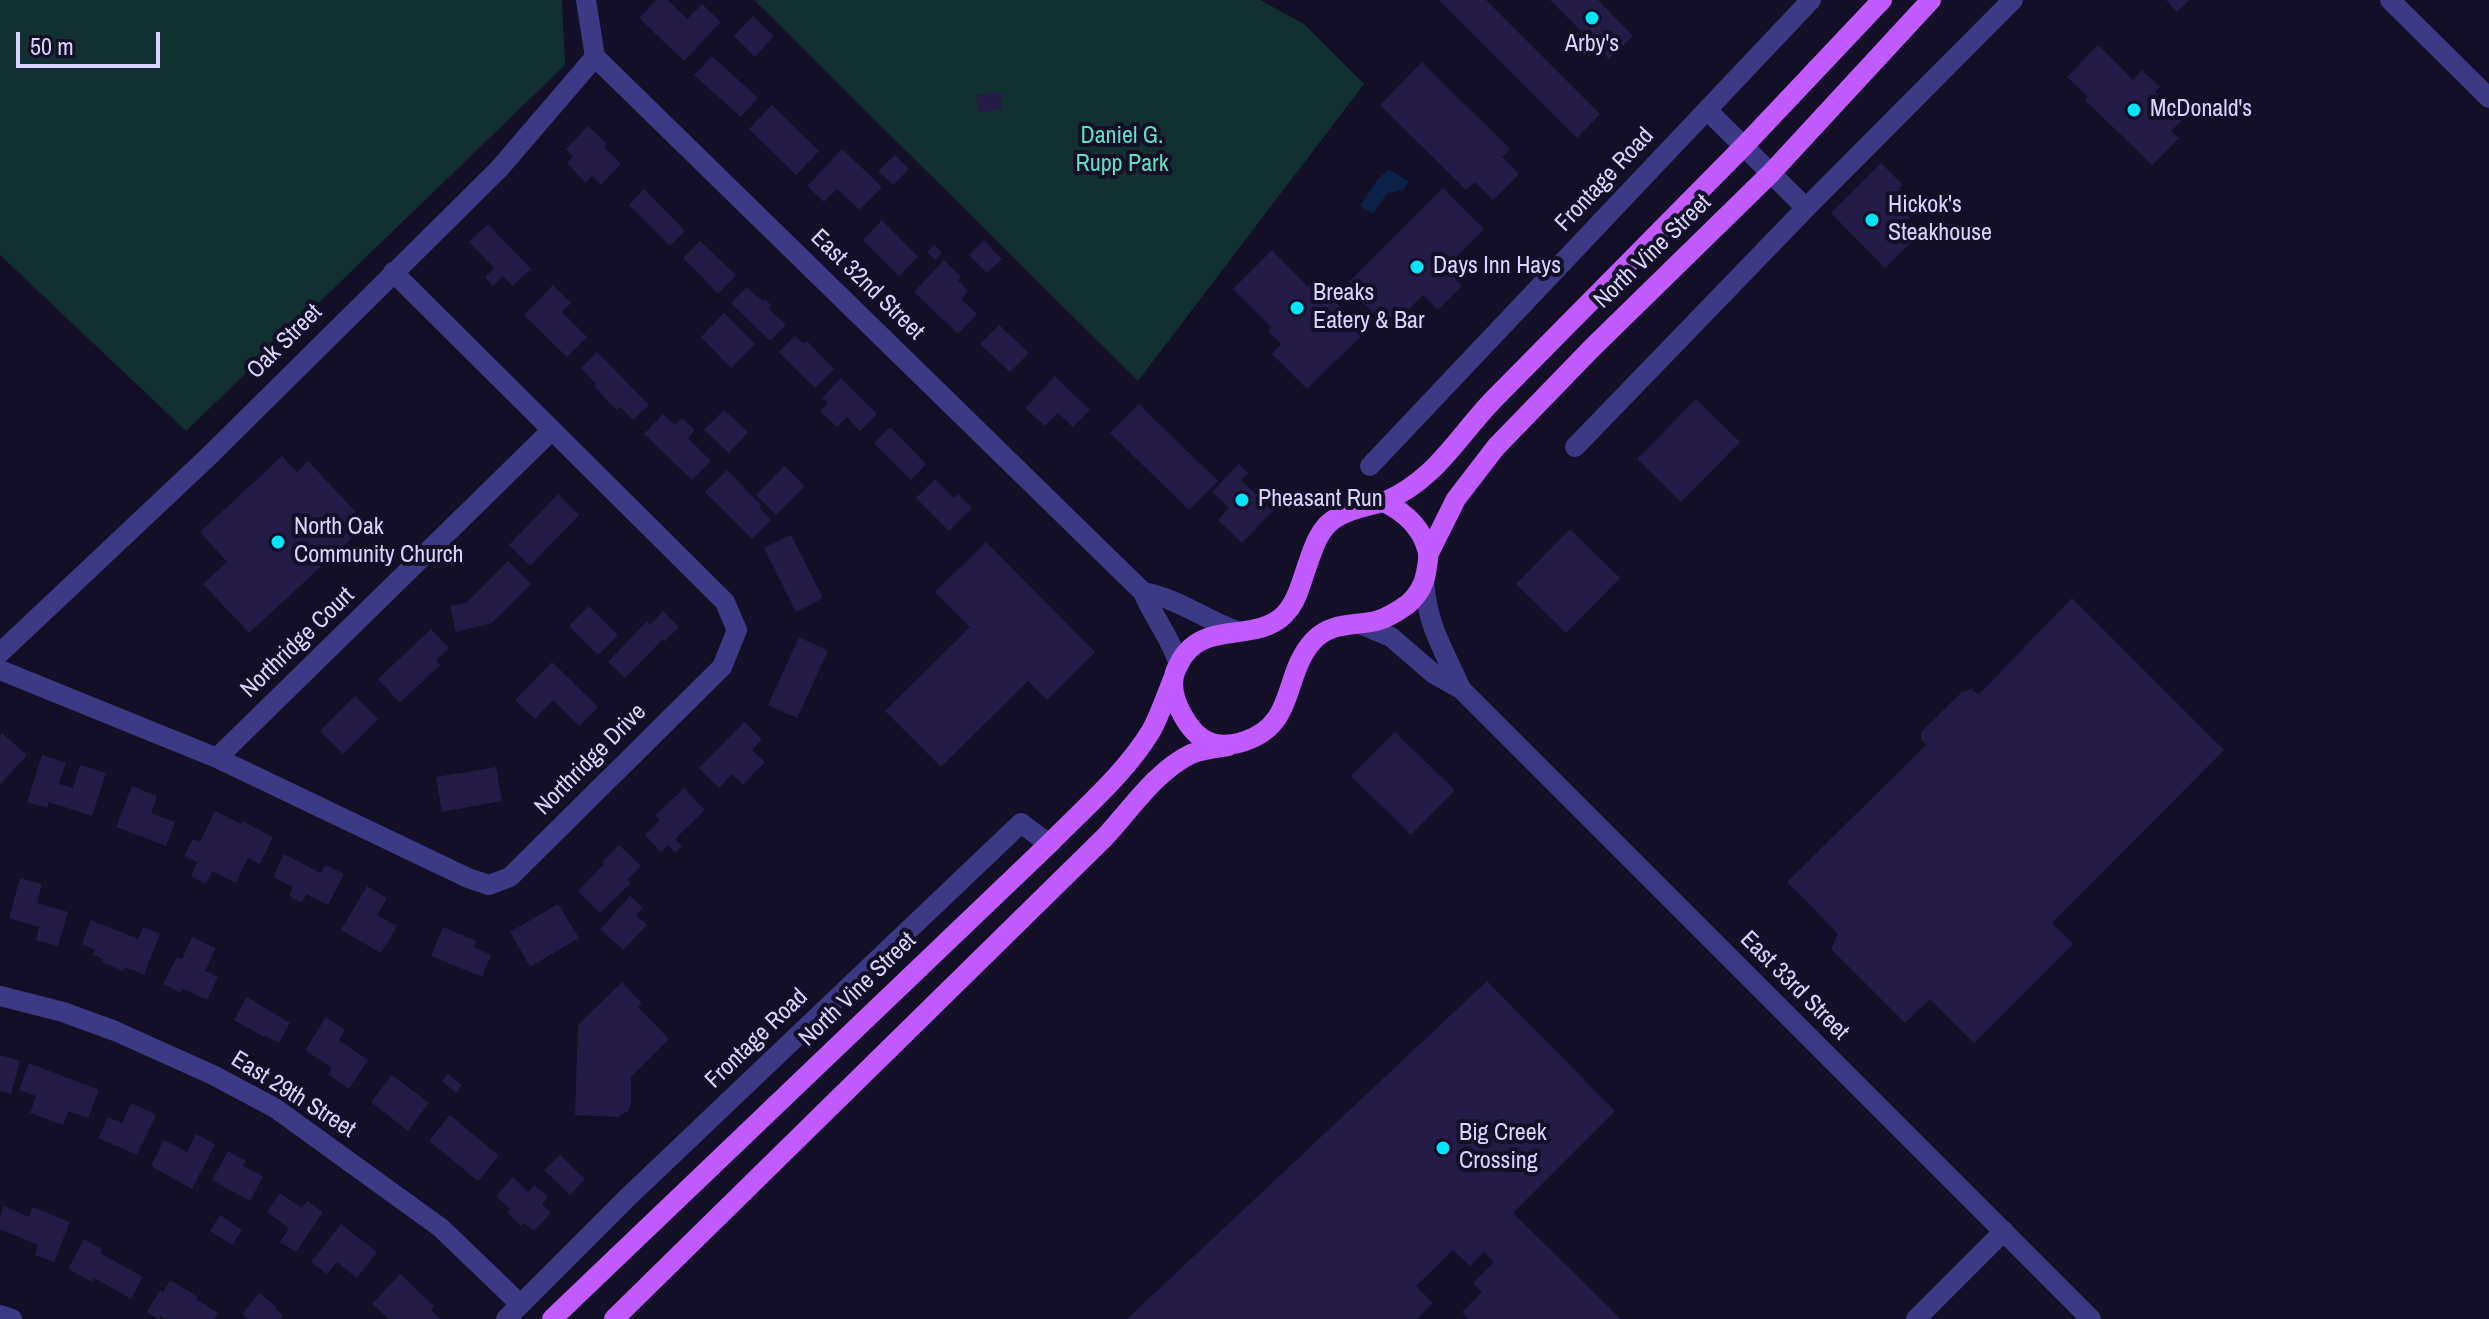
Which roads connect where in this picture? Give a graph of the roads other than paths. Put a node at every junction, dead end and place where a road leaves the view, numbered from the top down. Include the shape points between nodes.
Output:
1 (586, 0) edge
2 (1811, 0) edge
3 (1882, 0) edge
4 (1931, 0) edge
5 (2013, 0) edge
6 (2390, 0) edge
7 (595, 57) junction
8 (2489, 98) edge
9 (1707, 110) junction
10 (1744, 146) junction
11 (1771, 173) junction
12 (1806, 208) junction
13 (393, 272) junction
14 (552, 430) junction
15 (1575, 447) dead end
16 (1370, 466) dead end
17 (1384, 502) junction
18 (1429, 553) junction
19 (1424, 581) junction
20 (1143, 592) junction
21 (1360, 624) junction
22 (1237, 631) junction
23 (0, 653) edge
24 (0, 670) edge
25 (1176, 672) junction
26 (1461, 689) junction
27 (1228, 746) junction
28 (217, 758) junction
29 (1049, 844) junction
30 (0, 996) edge
31 (2004, 1231) junction
32 (520, 1304) junction
33 (0, 1315) edge
34 (12, 1319) edge
35 (506, 1319) edge
36 (552, 1319) edge
37 (614, 1319) edge
38 (1916, 1319) edge
39 (2091, 1319) edge

1 - 7 street
2 - 9 street, Frontage Road
3 - 10 main road, North Vine Street
4 - 11 main road, North Vine Street
5 - 12 street
6 - 8 street
7 - 13 street, Oak Street via 499,169
7 - 20 street, East 32nd Street
9 - 10 street
9 - 16 street, Frontage Road
10 - 11 street
10 - 17 main road, North Vine Street via 1493,400 1430,474
11 - 12 street
11 - 18 main road, North Vine Street via 1496,447 1456,499
12 - 15 street
13 - 14 street, Northridge Drive
13 - 23 street, Oak Street via 207,458
14 - 28 street, Northridge Court
14 - 28 street, Northridge Drive via 725,602 737,630 722,667 510,877 489,885 468,878
17 - 18 main road via 1412,521
17 - 22 main road, North Vine Street via 1339,514 1326,523 1290,609 1270,626
18 - 19 main road, North Vine Street
19 - 21 main road via 1400,610
19 - 26 street, East 33rd Street via 1430,623
20 - 22 street, East 32nd Street via 1166,596
20 - 25 street, East 32nd Street via 1170,640
21 - 26 street, East 33rd Street via 1391,637 1434,674
21 - 27 main road via 1320,634 1303,655 1277,721 1259,736
22 - 25 main road, North Vine Street via 1200,641
24 - 28 street, Northridge Drive
25 - 27 main road via 1176,697 1191,727 1211,743
25 - 29 main road, North Vine Street via 1141,745
26 - 31 street, East 33rd Street
27 - 37 main road via 1191,754 1161,775 1105,837
29 - 32 street, Frontage Road via 1021,823
29 - 36 main road, North Vine Street
30 - 32 street, East 29th Street via 136,1039 275,1108 441,1228
31 - 38 street
31 - 39 street, East 33rd Street
32 - 35 street, Frontage Road
33 - 34 street

